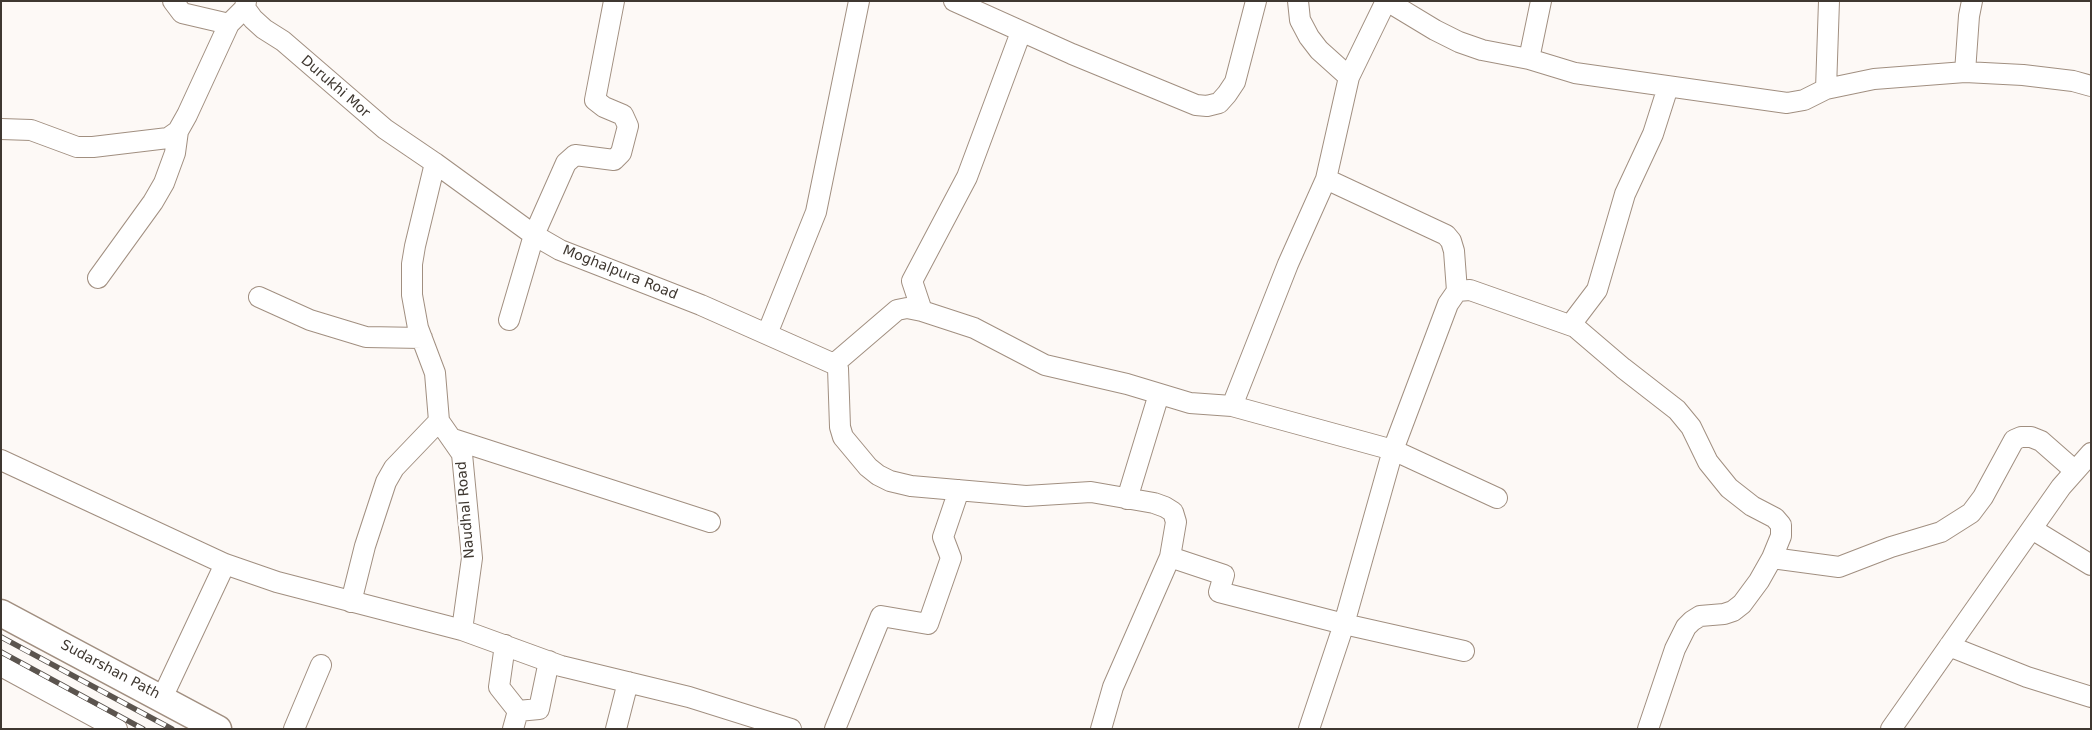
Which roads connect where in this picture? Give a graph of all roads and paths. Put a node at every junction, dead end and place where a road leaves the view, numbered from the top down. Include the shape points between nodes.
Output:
1 (173, 1) edge
2 (614, 1) edge
3 (859, 1) edge
4 (954, 1) edge
5 (1256, 1) edge
6 (1298, 1) edge
7 (1386, 1) edge
8 (1541, 1) edge
9 (1829, 1) edge
10 (1972, 1) edge
11 (246, 5) edge
12 (229, 24) junction
13 (1021, 32) junction
14 (1529, 59) junction
15 (1965, 72) junction
16 (1349, 77) junction
17 (2091, 86) edge
18 (1668, 87) junction
19 (1826, 89) junction
20 (1, 129) edge
21 (178, 131) junction
22 (435, 163) junction
23 (1326, 179) junction
24 (534, 235) junction
25 (98, 278) dead end
26 (1457, 291) junction
27 (259, 297) dead end
28 (922, 311) junction
29 (509, 320) dead end
30 (1575, 327) junction
31 (767, 334) junction
32 (422, 338) junction
33 (827, 360) junction
34 (1159, 394) junction
35 (1232, 406) junction
36 (439, 421) junction
37 (453, 439) junction
38 (1393, 450) junction
39 (2091, 453) edge
40 (1, 460) edge
41 (2074, 470) junction
42 (959, 490) junction
43 (1497, 498) dead end
44 (1127, 499) junction
45 (710, 522) dead end
46 (2032, 529) junction
47 (1170, 557) junction
48 (1772, 558) junction
49 (225, 564) junction
50 (2091, 565) edge
51 (351, 602) junction
52 (1, 613) edge
53 (1344, 624) junction
54 (462, 630) junction
55 (505, 645) junction
56 (1949, 646) junction
57 (1464, 651) dead end
58 (549, 661) junction
59 (320, 665) dead end
60 (1, 666) edge
61 (628, 682) junction
62 (2091, 697) edge
63 (162, 698) junction
64 (515, 720) edge
65 (117, 729) edge
66 (218, 729) edge
67 (294, 729) edge
68 (616, 729) edge
69 (791, 729) edge
70 (835, 729) edge
71 (1100, 729) edge
72 (1309, 729) edge
73 (1648, 729) edge
74 (1891, 729) edge

1 - 12 street via 182,13
2 - 24 street via 595,100 623,115 628,126 621,153 614,160 575,155 566,163
3 - 31 street via 816,212
4 - 13 street
5 - 13 street via 1235,82 1219,103 1207,106 1196,105
6 - 16 street via 1300,20 1309,37
7 - 14 street via 1459,42
7 - 16 street
8 - 14 street
9 - 19 street
10 - 15 street
11 - 12 street
11 - 22 street, Durukhi Mor via 252,19 264,30 282,41 385,129
12 - 21 street
13 - 28 street via 967,177 912,280
14 - 18 street via 1575,73
15 - 17 street via 2023,75
15 - 19 street via 1874,79
16 - 23 street
18 - 19 street via 1788,103 1804,100
18 - 30 street via 1652,134 1625,194 1597,290 1575,319
20 - 21 street via 31,130 78,147 168,138
21 - 25 street via 175,153 164,182
22 - 24 street, Moghalpura Road
22 - 32 street via 412,264 412,295
23 - 26 street via 1446,235 1452,241 1454,251
23 - 35 street via 1288,264
24 - 29 street
24 - 31 street, Moghalpura Road via 560,250
26 - 30 street via 1470,290
26 - 38 street via 1448,304
27 - 32 street via 310,320 366,337
28 - 33 street via 897,310
28 - 34 street via 974,328 1045,365
30 - 48 street via 1676,410 1691,427 1708,462 1729,488 1781,525 1781,536
31 - 33 street, Moghalpura Road
32 - 36 street via 435,374
33 - 42 street via 838,368 843,437 868,467 890,481
34 - 35 street via 1190,403
34 - 44 street
35 - 38 street
36 - 37 street, Naudhal Road
36 - 51 street via 394,468 386,482
37 - 45 street
37 - 54 street, Naudhal Road via 462,454 472,558
38 - 43 street
38 - 53 street
39 - 41 street
40 - 49 street
41 - 46 street
41 - 48 street via 2041,441 2031,436 2021,437 2014,440 1971,513 1941,532 1839,567
42 - 44 street via 1026,496 1090,492
42 - 70 street via 943,537 951,558 928,624 881,616
44 - 47 street via 1154,503 1173,512 1176,522
46 - 50 street
46 - 56 street
47 - 53 street via 1224,575 1219,592
47 - 71 street via 1113,687
48 - 73 street via 1742,604 1724,614 1700,616 1686,628 1675,650
49 - 51 street
49 - 63 street
51 - 54 street
52 - 63 main road, Sudarshan Path
53 - 57 street
53 - 72 street
54 - 55 street
55 - 58 street
55 - 64 street via 500,687
56 - 62 street via 2027,677
56 - 74 street
58 - 61 street
58 - 64 street via 539,708
59 - 67 street
60 - 65 street
61 - 68 street
61 - 69 street
63 - 66 main road, Sudarshan Path

